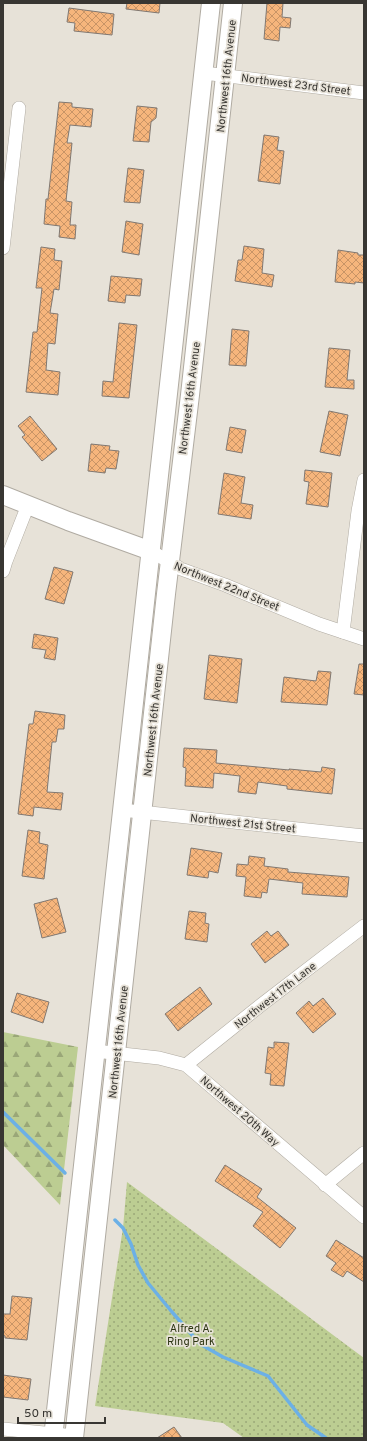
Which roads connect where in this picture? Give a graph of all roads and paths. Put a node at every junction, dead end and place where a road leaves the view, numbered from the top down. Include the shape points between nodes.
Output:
1 (211, 3) edge
2 (233, 3) edge
3 (204, 73) junction
4 (226, 76) junction
5 (364, 93) edge
6 (19, 108) dead end
7 (3, 248) edge
8 (177, 317) junction
9 (199, 318) junction
10 (364, 482) edge
11 (3, 496) edge
12 (28, 505) junction
13 (151, 551) junction
14 (170, 562) junction
15 (3, 571) edge
16 (343, 632) junction
17 (364, 639) edge
18 (122, 810) junction
19 (143, 812) junction
20 (364, 836) edge
21 (364, 926) edge
22 (95, 1051) junction
23 (116, 1053) junction
24 (186, 1065) junction
25 (364, 1153) edge
26 (325, 1184) junction
27 (364, 1217) edge
28 (74, 1240) junction
29 (96, 1243) junction
30 (3, 1429) edge
31 (54, 1436) edge
32 (74, 1437) edge

1 - 3 main road, Northwest 16th Avenue
2 - 4 main road, Northwest 16th Avenue
3 - 4 street, Northwest 23rd Street
3 - 8 main road, Northwest 16th Avenue
4 - 5 street, Northwest 23rd Street
4 - 9 main road, Northwest 16th Avenue
6 - 7 street
8 - 9 main road
8 - 13 main road, Northwest 16th Avenue
9 - 14 main road, Northwest 16th Avenue
10 - 16 street
11 - 12 main road, Northwest 22nd Street
12 - 13 main road, Northwest 22nd Street
12 - 15 street
13 - 14 street, Northwest 22nd Street
13 - 18 main road, Northwest 16th Avenue
14 - 16 street, Northwest 22nd Street via 181,570 226,584
14 - 19 main road, Northwest 16th Avenue
16 - 17 street, Northwest 22nd Street
18 - 19 street, Northwest 21st Street
18 - 22 main road, Northwest 16th Avenue
19 - 20 street, Northwest 21st Street
19 - 23 main road, Northwest 16th Avenue
21 - 24 street, Northwest 17th Lane
22 - 23 street, Northwest 20th Way
22 - 28 main road, Northwest 16th Avenue
23 - 24 street, Northwest 20th Way via 159,1058
23 - 29 main road, Northwest 16th Avenue
24 - 26 street, Northwest 20th Way
25 - 26 street
26 - 27 street, Northwest 20th Way
28 - 29 main road
28 - 31 main road, Northwest 16th Avenue
29 - 32 main road, Northwest 16th Avenue
30 - 31 street
31 - 32 street

